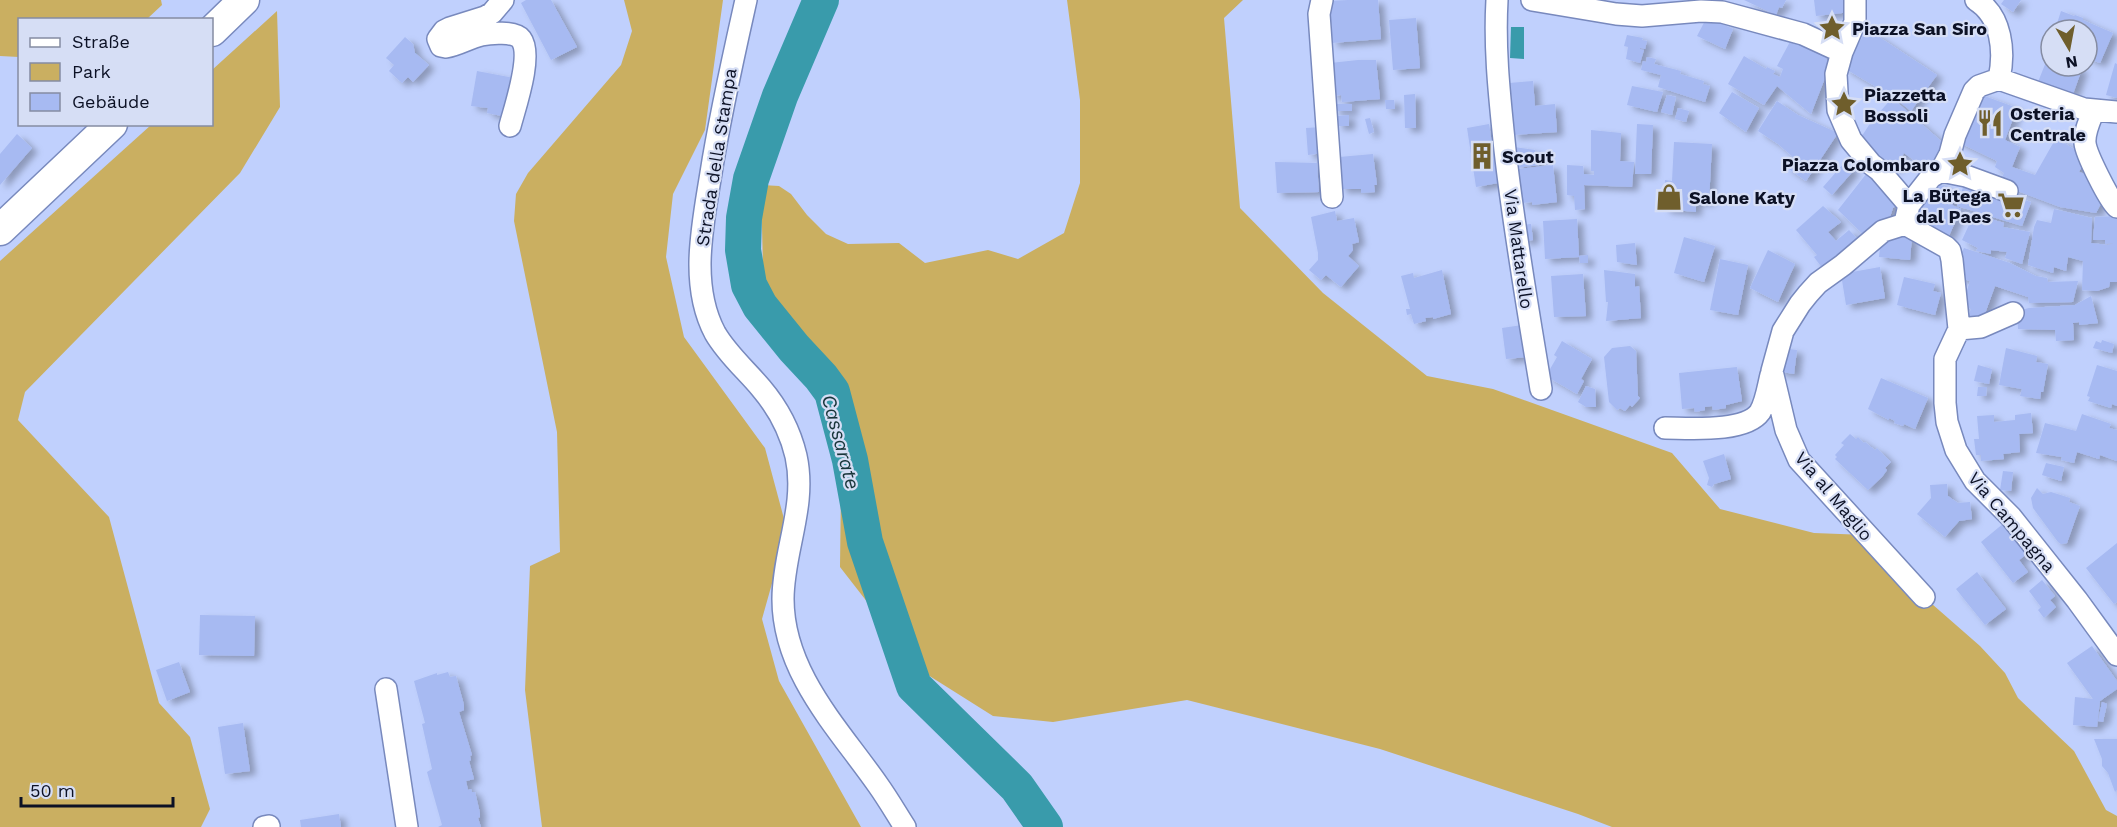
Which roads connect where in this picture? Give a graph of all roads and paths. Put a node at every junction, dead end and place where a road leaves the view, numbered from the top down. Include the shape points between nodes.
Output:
1 (244, 0) edge
2 (502, 0) edge
3 (746, 0) edge
4 (1322, 0) edge
5 (1497, 0) edge
6 (1532, 0) edge
7 (1855, 0) edge
8 (1976, 0) edge
9 (213, 30) edge
10 (1842, 52) junction
11 (1999, 79) junction
12 (2089, 110) junction
13 (2117, 112) edge
14 (110, 126) edge
15 (510, 126) dead end
16 (1941, 171) junction
17 (2007, 191) dead end
18 (1332, 197) dead end
19 (2117, 207) edge
20 (1907, 214) junction
21 (0, 230) edge
22 (2013, 313) dead end
23 (1959, 329) junction
24 (1772, 371) junction
25 (1541, 389) dead end
26 (1665, 428) dead end
27 (1924, 597) dead end
28 (2117, 655) edge
29 (386, 689) dead end
30 (407, 827) edge
31 (905, 827) edge

1 - 9 street
2 - 15 street via 492,13 450,28 438,39 446,47 490,33 520,38 524,63
3 - 31 street, Strada della Stampa via 704,213 700,272 704,303 726,350 762,389 784,422 795,456 798,507 783,599 787,635 794,655 815,697
4 - 18 street via 1319,14
5 - 25 street, Via Mattarello via 1496,71 1511,201
6 - 10 street via 1642,16 1722,12 1803,34
7 - 10 street via 1855,22
8 - 11 street via 1993,16 1998,28
10 - 20 street via 1836,74 1838,110 1847,133 1879,170
11 - 12 street
11 - 16 street via 1974,91
12 - 13 street
12 - 19 street via 2085,144
14 - 21 street
16 - 17 street
16 - 20 street via 1931,177
20 - 23 street via 1950,251
20 - 24 street, Via al Maglio via 1808,294 1783,331
22 - 23 street via 1981,327
23 - 28 street, Via Campagna via 1945,359 1947,422 1956,450 1975,481 2011,518
24 - 26 street via 1761,410 1748,421 1710,428
24 - 27 street, Via al Maglio via 1786,430 1799,460
29 - 30 street

